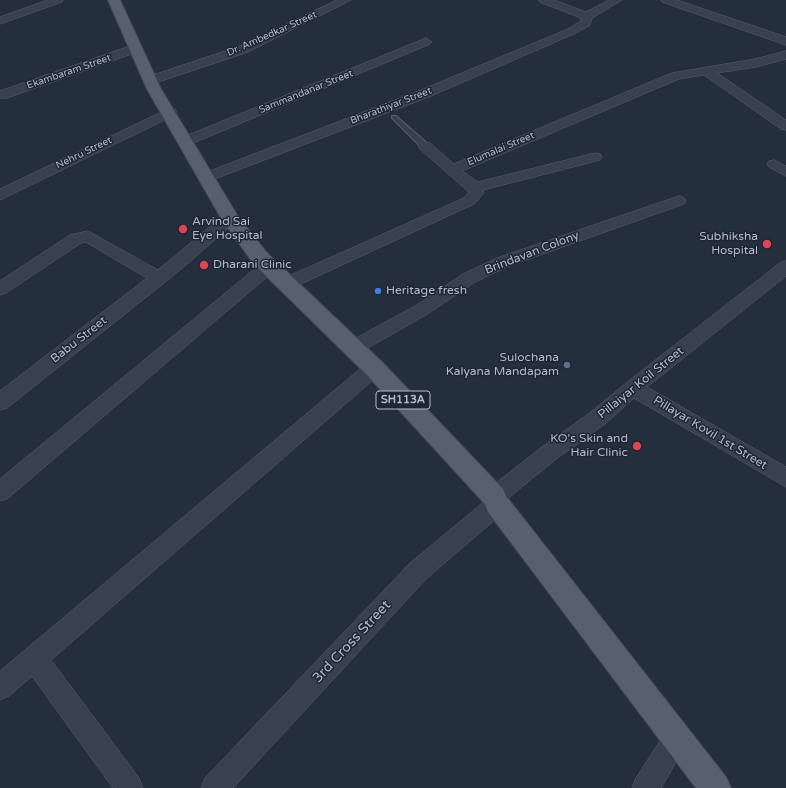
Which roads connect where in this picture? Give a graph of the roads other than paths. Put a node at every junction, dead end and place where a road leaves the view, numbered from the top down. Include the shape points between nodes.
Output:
1 (58, 0) edge
2 (114, 0) edge
3 (346, 0) edge
4 (544, 0) edge
5 (617, 0) edge
6 (666, 0) edge
7 (587, 16) junction
8 (0, 21) edge
9 (426, 42) dead end
10 (136, 48) junction
11 (785, 52) edge
12 (706, 71) junction
13 (151, 80) junction
14 (2, 95) dead end
15 (170, 112) junction
16 (394, 117) dead end
17 (786, 126) edge
18 (186, 141) junction
19 (425, 146) joint
20 (594, 157) dead end
21 (452, 170) junction
22 (207, 177) junction
23 (474, 188) junction
24 (0, 195) edge
25 (679, 201) dead end
26 (230, 218) junction
27 (269, 266) junction
28 (783, 272) edge
29 (158, 278) junction
30 (286, 284) junction
31 (0, 290) edge
32 (353, 348) junction
33 (374, 368) junction
34 (633, 388) junction
35 (0, 402) edge
36 (786, 478) edge
37 (0, 492) edge
38 (496, 500) junction
39 (35, 659) junction
40 (0, 687) edge
41 (678, 738) junction
42 (129, 788) edge
43 (215, 788) edge
44 (646, 788) edge
45 (715, 788) edge

1 - 8 street
2 - 10 main road, SH113A
3 - 13 street, Dr. Ambedkar Street via 244,49
4 - 7 street
5 - 7 street
6 - 11 street
7 - 22 street, Bharathiyar Street via 586,23 572,31 426,93
9 - 18 street, Sammandanar Street
10 - 13 main road, SH113A
10 - 14 street, Ekambaram Street
11 - 12 street, Elumalai Street via 756,64
12 - 17 street
12 - 21 street, Elumalai Street via 676,76
13 - 15 main road, SH113A
15 - 18 main road, SH113A
15 - 24 street, Nehru Street
16 - 19 lane
18 - 22 main road, SH113A
19 - 21 street
20 - 23 street
21 - 23 street, Elumalai Street
22 - 26 main road, SH113A
23 - 30 street via 477,193 469,201
25 - 32 street, Brindavan Colony via 503,262 469,278
26 - 27 main road, SH113A
26 - 29 street, Babu Street
27 - 30 main road, SH113A
27 - 37 street
28 - 34 street, Pillaiyar Koil Street
29 - 31 street via 88,236 76,239
29 - 35 street, Babu Street
30 - 32 main road, SH113A
32 - 33 main road, SH113A
33 - 38 main road, SH113A
33 - 39 street
34 - 36 street, Pillayar Kovil 1st Street
34 - 38 street, Pillaiyar Koil Street via 598,418 549,453
38 - 41 main road, SH113A
38 - 43 street, 3rd Cross Street via 418,571
39 - 40 street
39 - 42 street
41 - 44 street
41 - 45 main road, SH113A

